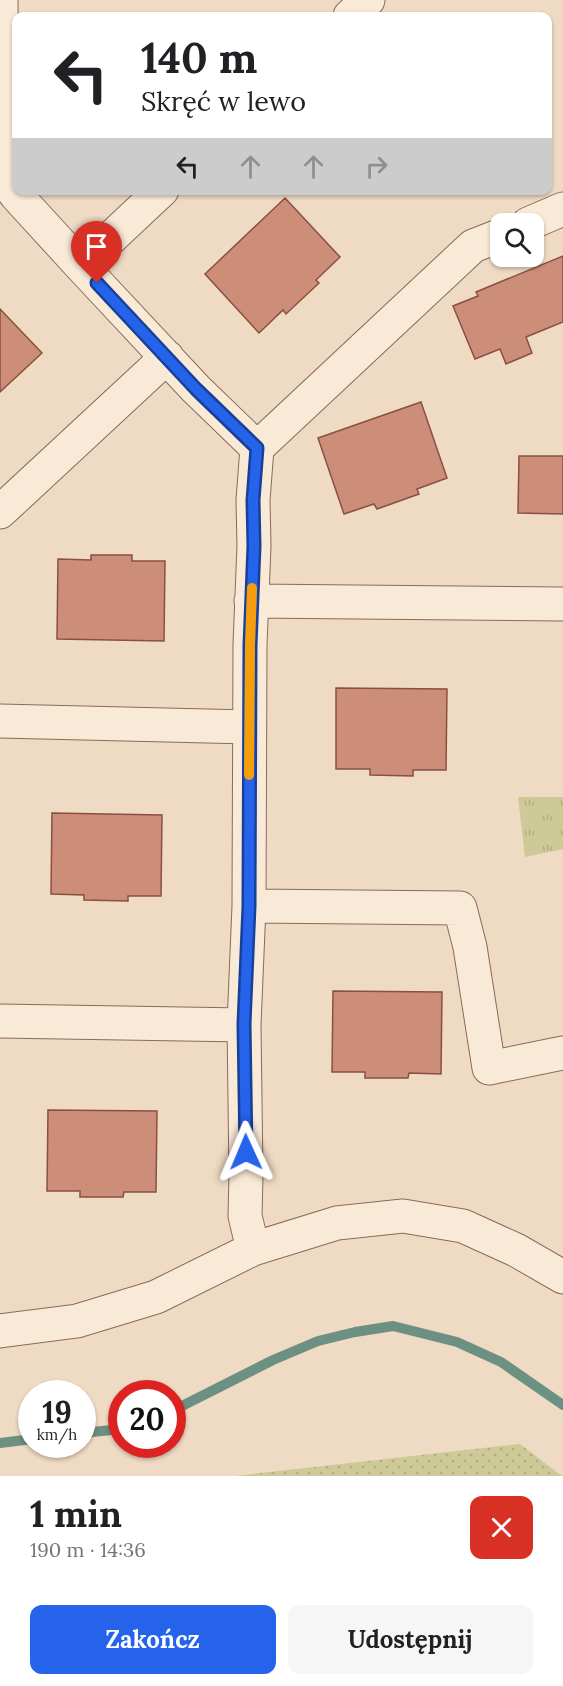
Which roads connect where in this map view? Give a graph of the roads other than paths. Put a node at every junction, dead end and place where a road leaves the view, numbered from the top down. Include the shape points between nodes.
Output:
1 (0, 0) edge
2 (368, 0) edge
3 (354, 12) edge
4 (3, 182) edge
5 (16, 195) edge
6 (157, 195) edge
7 (563, 209) edge
8 (544, 217) edge
9 (490, 239) edge
10 (81, 266) junction
11 (167, 357) junction
12 (257, 448) junction
13 (0, 512) edge
14 (251, 601) junction
15 (563, 604) edge
16 (0, 721) edge
17 (249, 727) junction
18 (249, 906) junction
19 (0, 1021) edge
20 (244, 1024) junction
21 (563, 1053) edge
22 (253, 1249) junction
23 (563, 1277) edge
24 (0, 1331) edge

1 - 4 lane
2 - 3 lane
5 - 10 lane
6 - 10 lane
7 - 8 lane
9 - 12 lane via 473,246
10 - 11 lane
11 - 12 lane
11 - 13 lane
12 - 14 lane
14 - 15 lane
14 - 17 lane
16 - 17 lane
17 - 18 lane
18 - 20 lane
18 - 21 lane via 460,908 489,1068
19 - 20 lane
20 - 22 lane via 245,1216
22 - 23 lane via 337,1223 403,1216 463,1226
22 - 24 lane via 156,1297 77,1321

